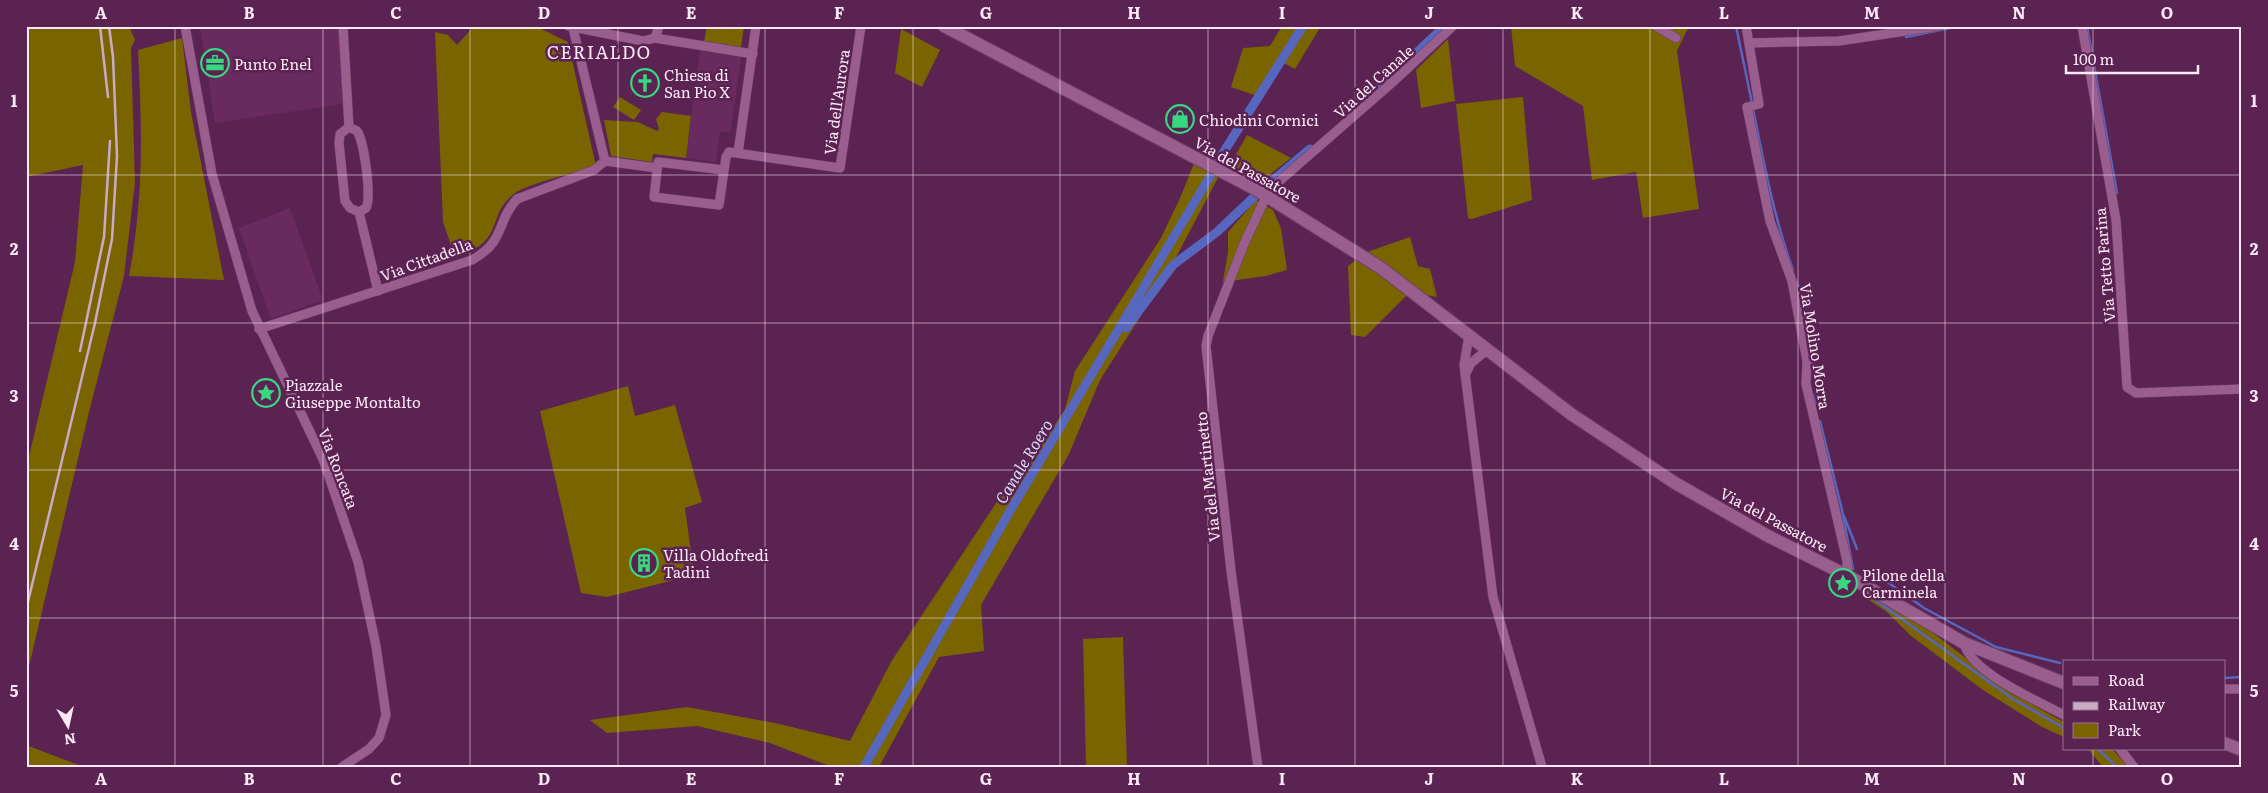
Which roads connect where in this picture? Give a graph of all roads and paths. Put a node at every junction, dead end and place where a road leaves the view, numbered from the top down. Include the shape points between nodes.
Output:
1 (185, 26) edge
2 (343, 26) edge
3 (659, 26) edge
4 (756, 26) edge
5 (861, 26) edge
6 (944, 26) edge
7 (1453, 26) edge
8 (1656, 26) edge
9 (1746, 26) edge
10 (1939, 26) edge
11 (2082, 26) edge
12 (571, 27) edge
13 (655, 38) junction
14 (1676, 38) dead end
15 (1749, 43) junction
16 (752, 54) junction
17 (349, 127) junction
18 (738, 153) junction
19 (605, 162) junction
20 (657, 168) junction
21 (724, 170) junction
22 (1266, 195) junction
23 (359, 212) junction
24 (378, 291) junction
25 (259, 329) junction
26 (1469, 336) junction
27 (1487, 350) junction
28 (1465, 375) junction
29 (2242, 389) edge
30 (1848, 576) junction
31 (1964, 642) junction
32 (2063, 684) edge
33 (2226, 689) edge
34 (2242, 689) edge
35 (2063, 714) edge
36 (2226, 744) edge
37 (2121, 750) edge
38 (2242, 750) edge
39 (342, 767) edge
40 (1258, 767) edge
41 (1542, 767) edge
42 (2134, 767) edge

1 - 25 street, Via Roncata via 212,174
2 - 17 street
3 - 13 street
4 - 16 street
5 - 18 street, Via dell'Aurora via 840,168
6 - 22 street, Via del Passatore
7 - 22 street, Via del Canale
8 - 14 street
9 - 15 street, Via Molino Morra
10 - 15 street via 1839,41
11 - 29 street, Via Tetto Farina via 2116,220 2127,387 2136,392
12 - 13 street via 643,41
12 - 19 street
13 - 16 street
15 - 30 street, Via Molino Morra via 1759,104 1747,107 1770,221 1792,281 1807,360 1806,384 1848,561
16 - 18 street
17 - 23 street via 360,135 369,196 366,208
17 - 23 street via 340,134 338,143 347,205 354,212
18 - 21 street via 729,152
19 - 20 street
19 - 24 street, Via Cittadella via 594,170 517,199 495,242 472,260
20 - 21 street via 658,162
20 - 21 street via 654,197 719,206
22 - 26 street, Via del Passatore via 1381,268
22 - 40 street, Via del Martinetto via 1206,346 1231,571
23 - 24 street
24 - 25 street, Via Cittadella
25 - 39 street, Via Roncata via 323,459 358,562 376,646 386,715 379,738
26 - 27 street, Via del Passatore
26 - 28 street
27 - 28 street via 1471,363
27 - 30 street, Via del Passatore via 1571,414 1675,483 1768,536
28 - 41 street via 1493,597
30 - 31 street, Via del Passatore
31 - 32 street, Via del Passatore
31 - 35 street via 1972,658 2008,686
33 - 34 street
36 - 38 street
37 - 42 street

